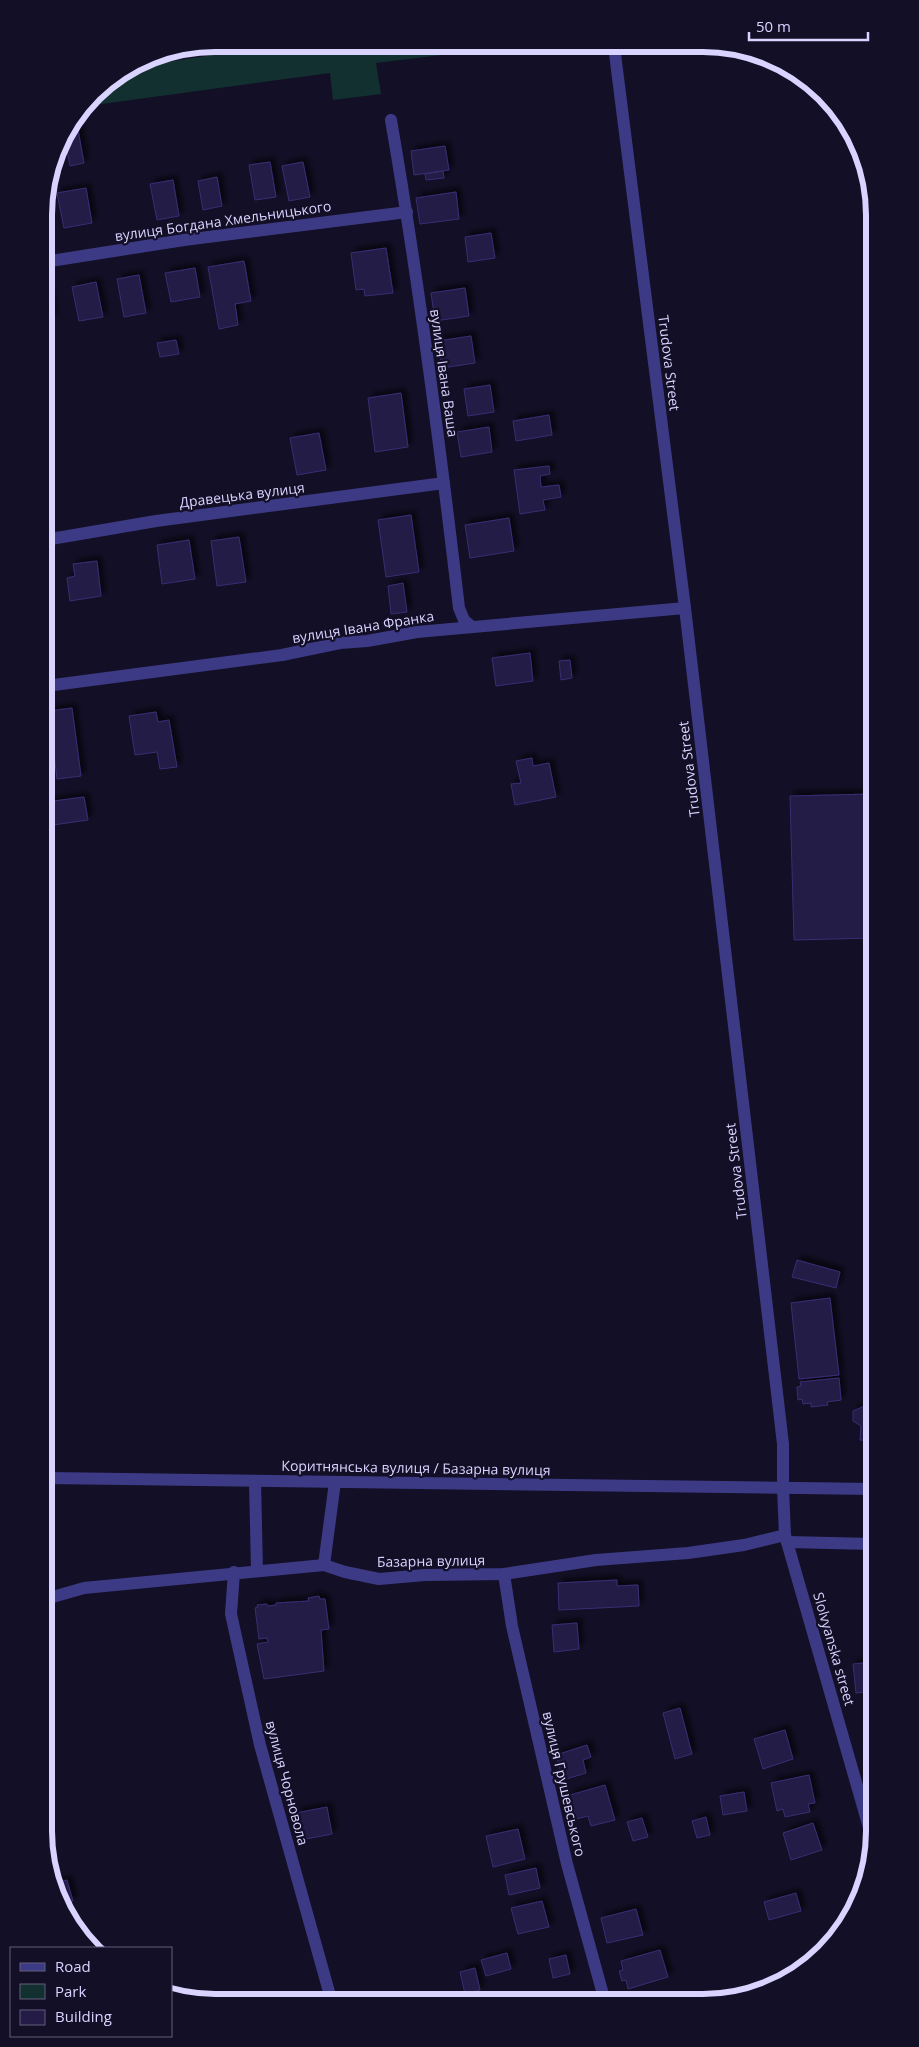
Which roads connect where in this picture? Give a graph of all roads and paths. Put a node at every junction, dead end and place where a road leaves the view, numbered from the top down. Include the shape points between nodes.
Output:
1 (615, 52) edge
2 (391, 120) dead end
3 (407, 212) junction
4 (53, 261) edge
5 (444, 483) junction
6 (53, 539) edge
7 (685, 608) junction
8 (472, 627) junction
9 (53, 685) edge
10 (52, 1478) edge
11 (255, 1481) junction
12 (335, 1482) junction
13 (783, 1488) junction
14 (866, 1489) edge
15 (786, 1539) junction
16 (866, 1544) edge
17 (324, 1565) junction
18 (257, 1570) junction
19 (234, 1572) junction
20 (504, 1574) junction
21 (52, 1597) edge
22 (866, 1815) edge
23 (330, 1994) edge
24 (603, 1994) edge

1 - 7 street, Trudova Street
2 - 3 street, вулиця Івана Ваша
3 - 4 street, вулиця Богдана Хмельницького via 184,240
3 - 5 street, вулиця Івана Ваша
5 - 6 street, Дравецька вулиця via 156,521
5 - 8 street, вулиця Івана Ваша via 459,608 464,620
7 - 8 street, вулиця Івана Франка
7 - 13 street, Trudova Street via 783,1444
8 - 9 street, вулиця Івана Франка via 417,632 282,655
10 - 11 street, Коритнянська вулиця / Базарна вулиця
11 - 12 street, Коритнянська вулиця / Базарна вулиця
11 - 18 street
12 - 13 street, Коритнянська вулиця / Базарна вулиця
12 - 17 street
13 - 14 street, Коритнянська вулиця / Базарна вулиця
13 - 15 street, Slolvyanska street
15 - 16 street, Базарна вулиця
15 - 20 street, Базарна вулиця via 596,1560
15 - 22 street, Slolvyanska street
17 - 18 street, Базарна вулиця
17 - 20 street, Базарна вулиця via 379,1579
18 - 19 street, Базарна вулиця
19 - 21 street, Базарна вулиця via 84,1588
19 - 23 street, вулиця Чорновола via 232,1614 258,1736
20 - 24 street, вулиця Грушевського via 512,1626 567,1864

